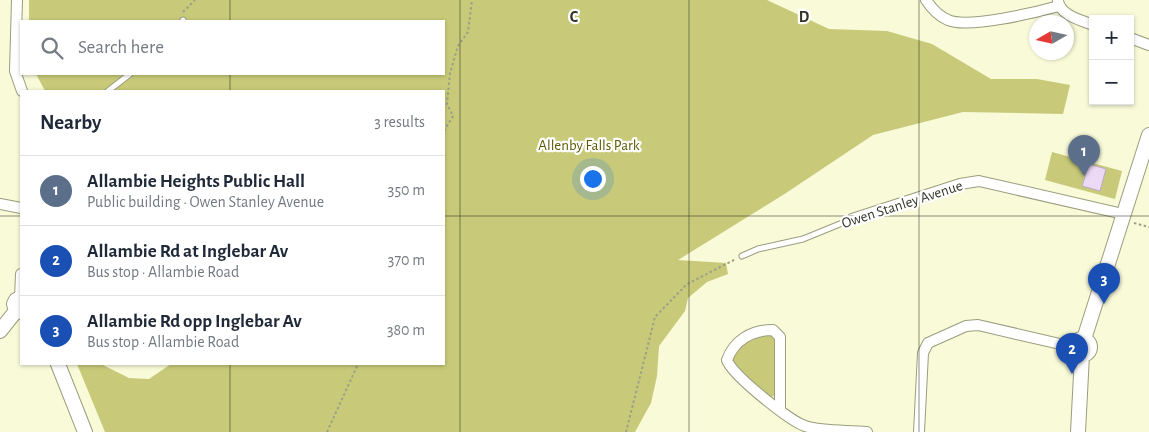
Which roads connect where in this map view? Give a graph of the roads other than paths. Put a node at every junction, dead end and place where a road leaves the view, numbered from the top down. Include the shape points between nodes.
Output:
1 (17, 0) edge
2 (926, 0) edge
3 (1059, 3) edge
4 (1089, 23) edge
5 (1134, 39) edge
6 (1149, 45) edge
7 (129, 75) edge
8 (22, 90) edge
9 (109, 90) edge
10 (1149, 135) edge
11 (0, 204) edge
12 (20, 208) edge
13 (1128, 218) junction
14 (852, 219) joint
15 (742, 256) road end
16 (20, 305) edge
17 (0, 331) edge
18 (1080, 347) junction
19 (58, 365) edge
20 (780, 409) junction
21 (85, 432) edge
22 (867, 432) edge
23 (919, 432) edge
24 (1078, 432) edge

1 - 8 street via 15,71
2 - 3 street via 933,12 950,22 995,20
3 - 4 street via 1072,17
5 - 6 street
7 - 9 lane
10 - 13 main road
11 - 12 street
13 - 14 street, Owen Stanley Avenue via 979,181 960,184
13 - 18 main road
14 - 15 lane, Owen Stanley Avenue via 803,239
16 - 17 main road
18 - 23 street via 978,325 966,326 928,343 923,353
18 - 24 main road
19 - 21 main road
20 - 20 street via 780,337 773,330 764,330 738,341 727,360 734,374
20 - 22 street via 812,428

